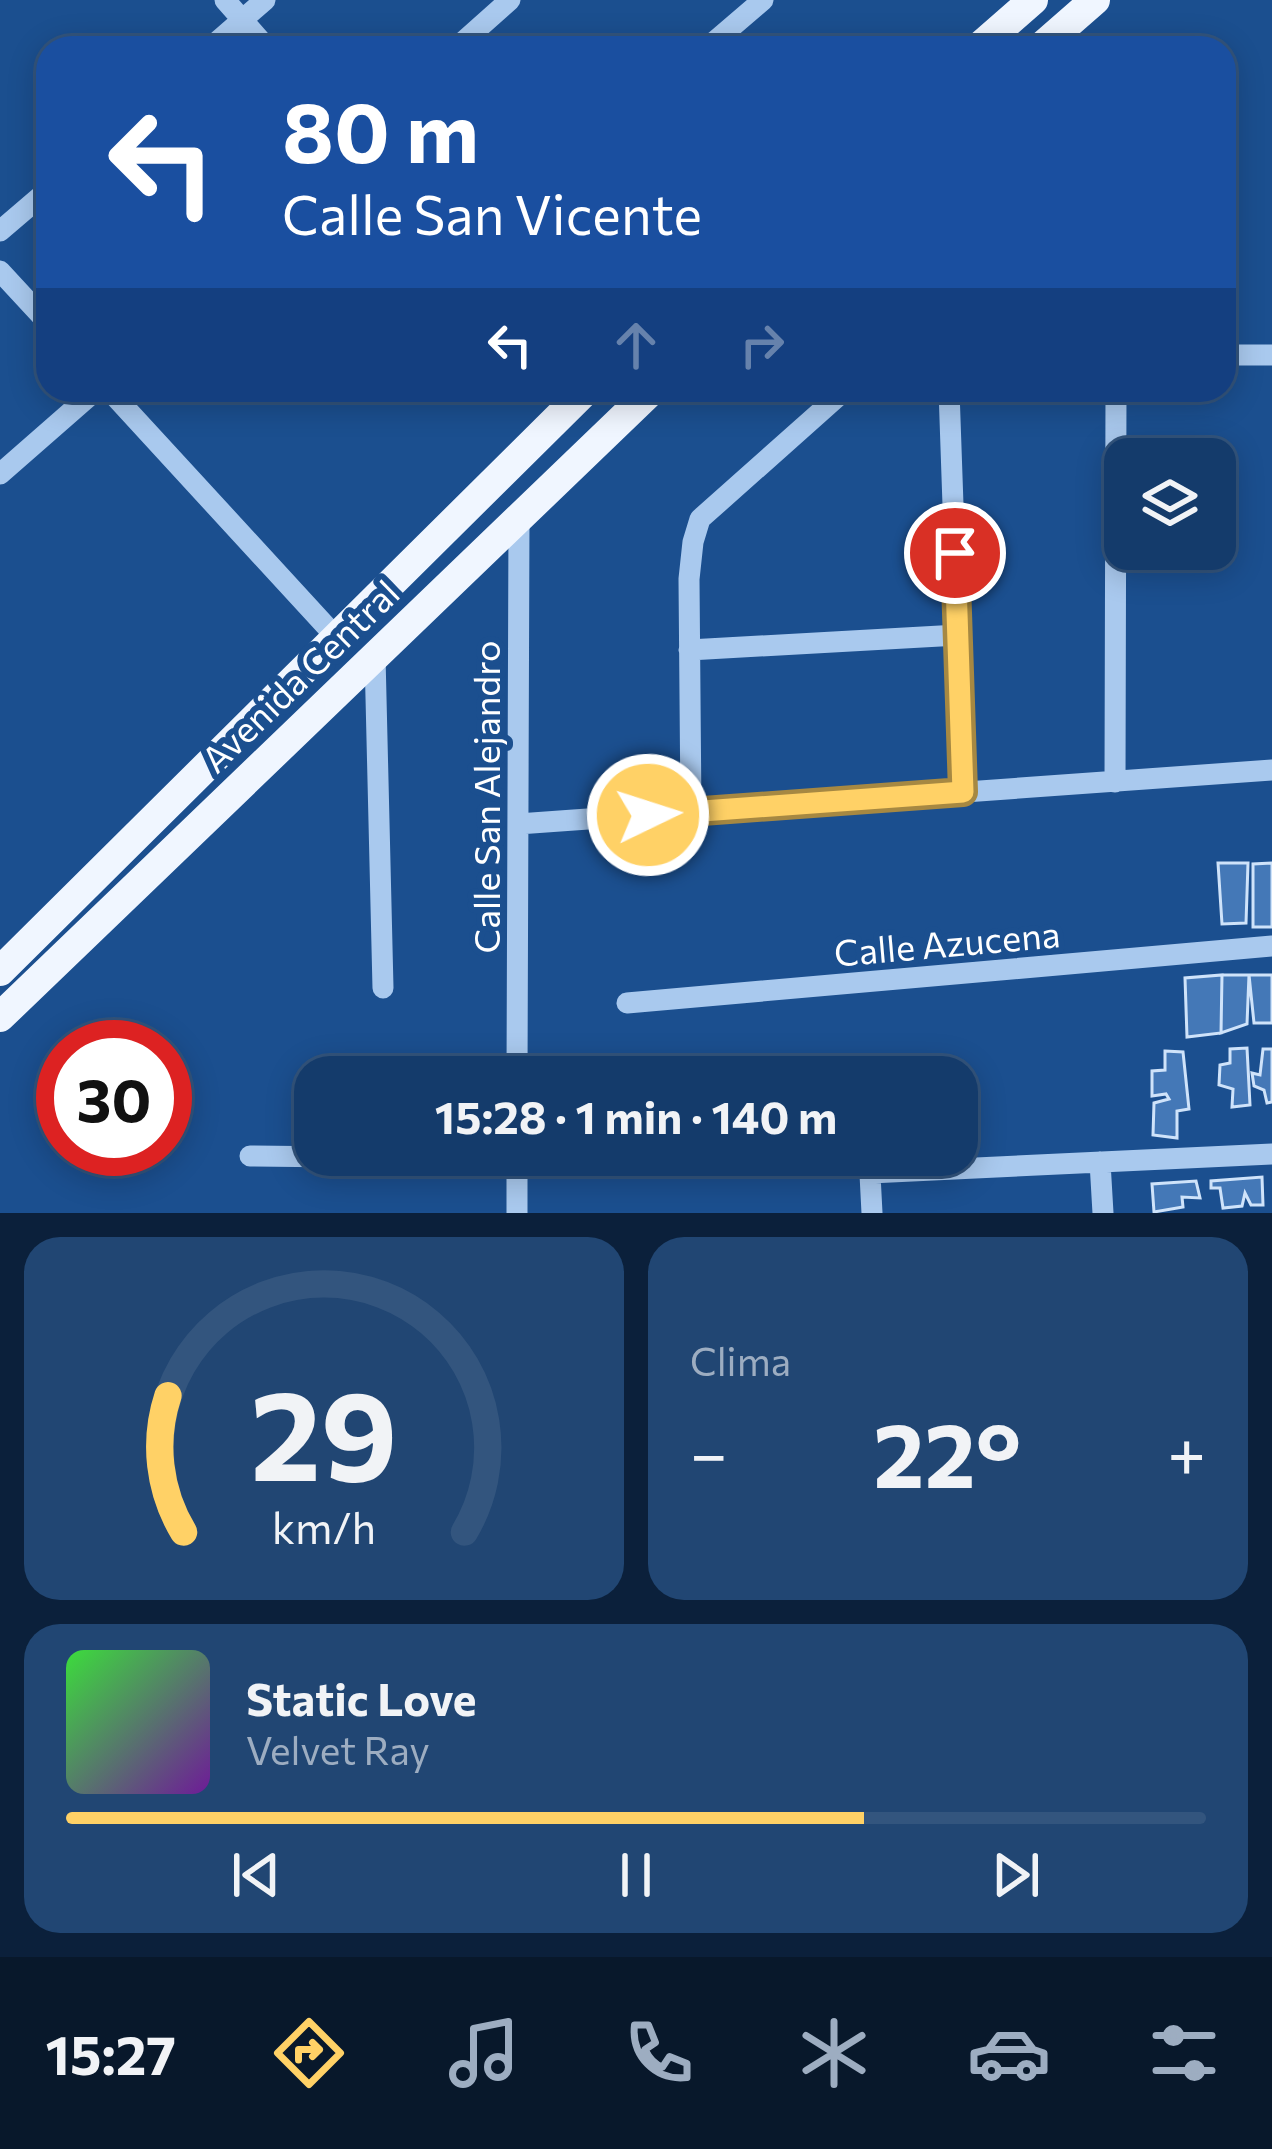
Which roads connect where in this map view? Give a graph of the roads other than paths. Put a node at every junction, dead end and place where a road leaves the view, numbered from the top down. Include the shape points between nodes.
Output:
1 (225, 0) edge
2 (265, 0) edge
3 (510, 0) edge
4 (763, 0) edge
5 (1033, 0) edge
6 (1095, 0) edge
7 (242, 20) junction
8 (224, 36) edge
9 (256, 36) edge
10 (469, 36) edge
11 (721, 36) edge
12 (992, 36) edge
13 (1054, 36) edge
14 (36, 200) edge
15 (0, 232) edge
16 (0, 271) edge
17 (36, 310) edge
18 (1236, 355) edge
19 (1272, 355) edge
20 (82, 402) edge
21 (120, 402) edge
22 (565, 402) edge
23 (640, 402) edge
24 (832, 402) edge
25 (950, 402) edge
26 (1116, 402) edge
27 (0, 474) edge
28 (519, 518) junction
29 (958, 635) junction
30 (336, 637) junction
31 (689, 650) junction
32 (375, 656) junction
33 (1272, 770) edge
34 (1114, 782) junction
35 (963, 792) junction
36 (691, 812) junction
37 (518, 824) junction
38 (143, 830) junction
39 (167, 856) junction
40 (1272, 946) edge
41 (0, 971) edge
42 (383, 988) dead end
43 (627, 1003) dead end
44 (0, 1017) edge
45 (517, 1056) edge
46 (1272, 1154) edge
47 (250, 1156) dead end
48 (294, 1156) edge
49 (1100, 1162) junction
50 (978, 1163) edge
51 (517, 1176) edge
52 (870, 1176) edge
53 (517, 1213) edge
54 (872, 1213) edge
55 (1103, 1213) edge

1 - 7 street
2 - 7 street
3 - 10 street
4 - 11 street
5 - 12 main road
6 - 13 main road
7 - 8 street
7 - 9 street
14 - 15 street
16 - 17 street
18 - 19 street
20 - 27 street
21 - 30 street
22 - 30 main road, Avenida Central
23 - 28 main road, Avenida Central
24 - 31 street via 700,519 688,579
25 - 29 street
26 - 34 street
28 - 32 main road, Avenida Central
28 - 37 street, Calle San Alejandro
29 - 31 street
29 - 35 street
30 - 38 main road, Avenida Central
31 - 36 street
32 - 39 main road, Avenida Central
32 - 42 street
33 - 34 street
34 - 35 street
35 - 36 street
36 - 37 street
37 - 45 street, Calle San Alejandro
38 - 39 main road
38 - 41 main road, Avenida Central
39 - 44 main road, Avenida Central
40 - 43 street, Calle Azucena
46 - 49 street
47 - 48 street
49 - 50 street
49 - 55 street
51 - 53 street
52 - 54 street

